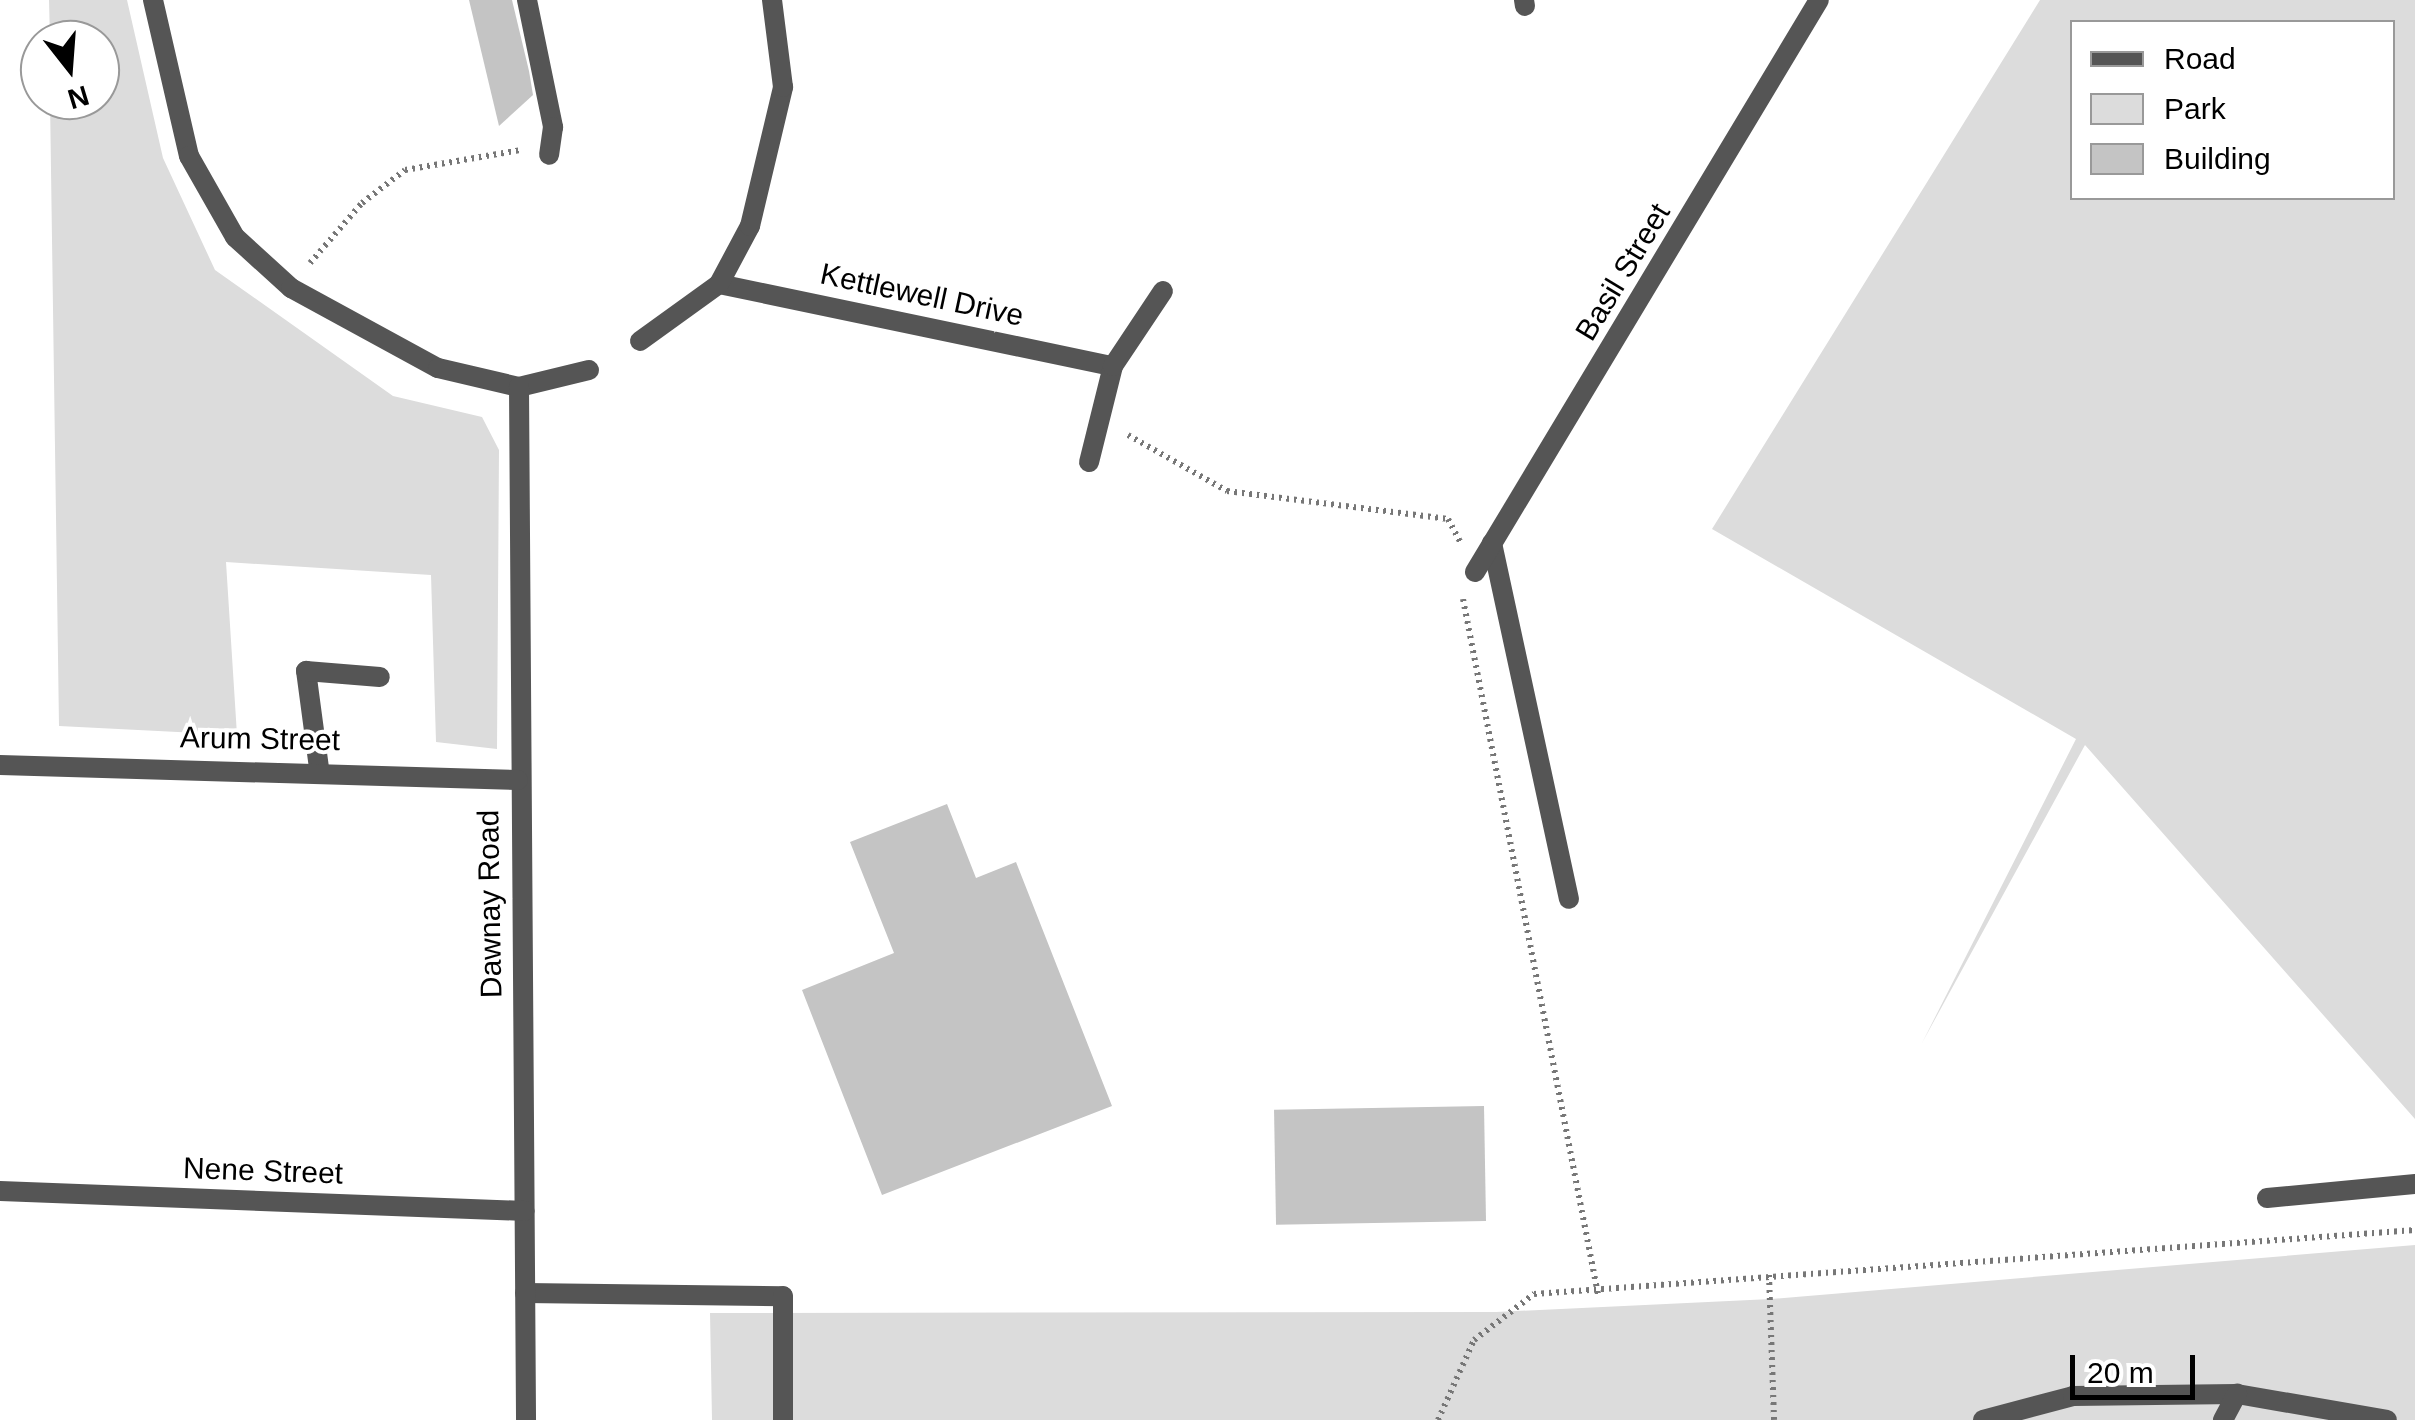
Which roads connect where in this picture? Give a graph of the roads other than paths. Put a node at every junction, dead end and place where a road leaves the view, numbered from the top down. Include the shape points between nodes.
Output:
1 (154, 0) edge
2 (527, 0) edge
3 (772, 0) edge
4 (1819, 0) edge
5 (549, 155) road end
6 (719, 284) junction
7 (1163, 292) dead end
8 (640, 341) dead end
9 (1112, 366) junction
10 (589, 370) dead end
11 (520, 387) junction
12 (1089, 462) dead end
13 (1492, 543) junction
14 (1474, 572) road end
15 (380, 677) dead end
16 (0, 765) edge
17 (319, 768) junction
18 (518, 780) junction
19 (1570, 899) dead end
20 (2415, 1184) edge
21 (0, 1191) edge
22 (2267, 1198) dead end
23 (525, 1211) junction
24 (526, 1293) junction
25 (2236, 1394) junction
26 (526, 1420) edge
27 (783, 1420) edge
28 (1983, 1420) edge
29 (2223, 1420) edge
30 (2387, 1420) edge

1 - 11 street via 189,156 235,237 291,288 438,368
2 - 5 street via 553,127
3 - 6 street via 783,87 777,142 750,226
4 - 13 street, Basil Street
6 - 8 street
6 - 9 street, Kettlewell Drive
7 - 9 street
9 - 12 street
10 - 11 street
11 - 18 street, Dawnay Road
13 - 14 street, Basil Street
13 - 19 street
15 - 17 street via 306,671
16 - 17 street, Arum Street
17 - 18 street, Arum Street
18 - 23 street, Dawnay Road
20 - 22 street
21 - 23 street, Nene Street
23 - 24 street, Dawnay Road
24 - 26 street, Dawnay Road
24 - 27 street via 782,1296
25 - 28 street via 2072,1396
25 - 29 street
25 - 30 street

